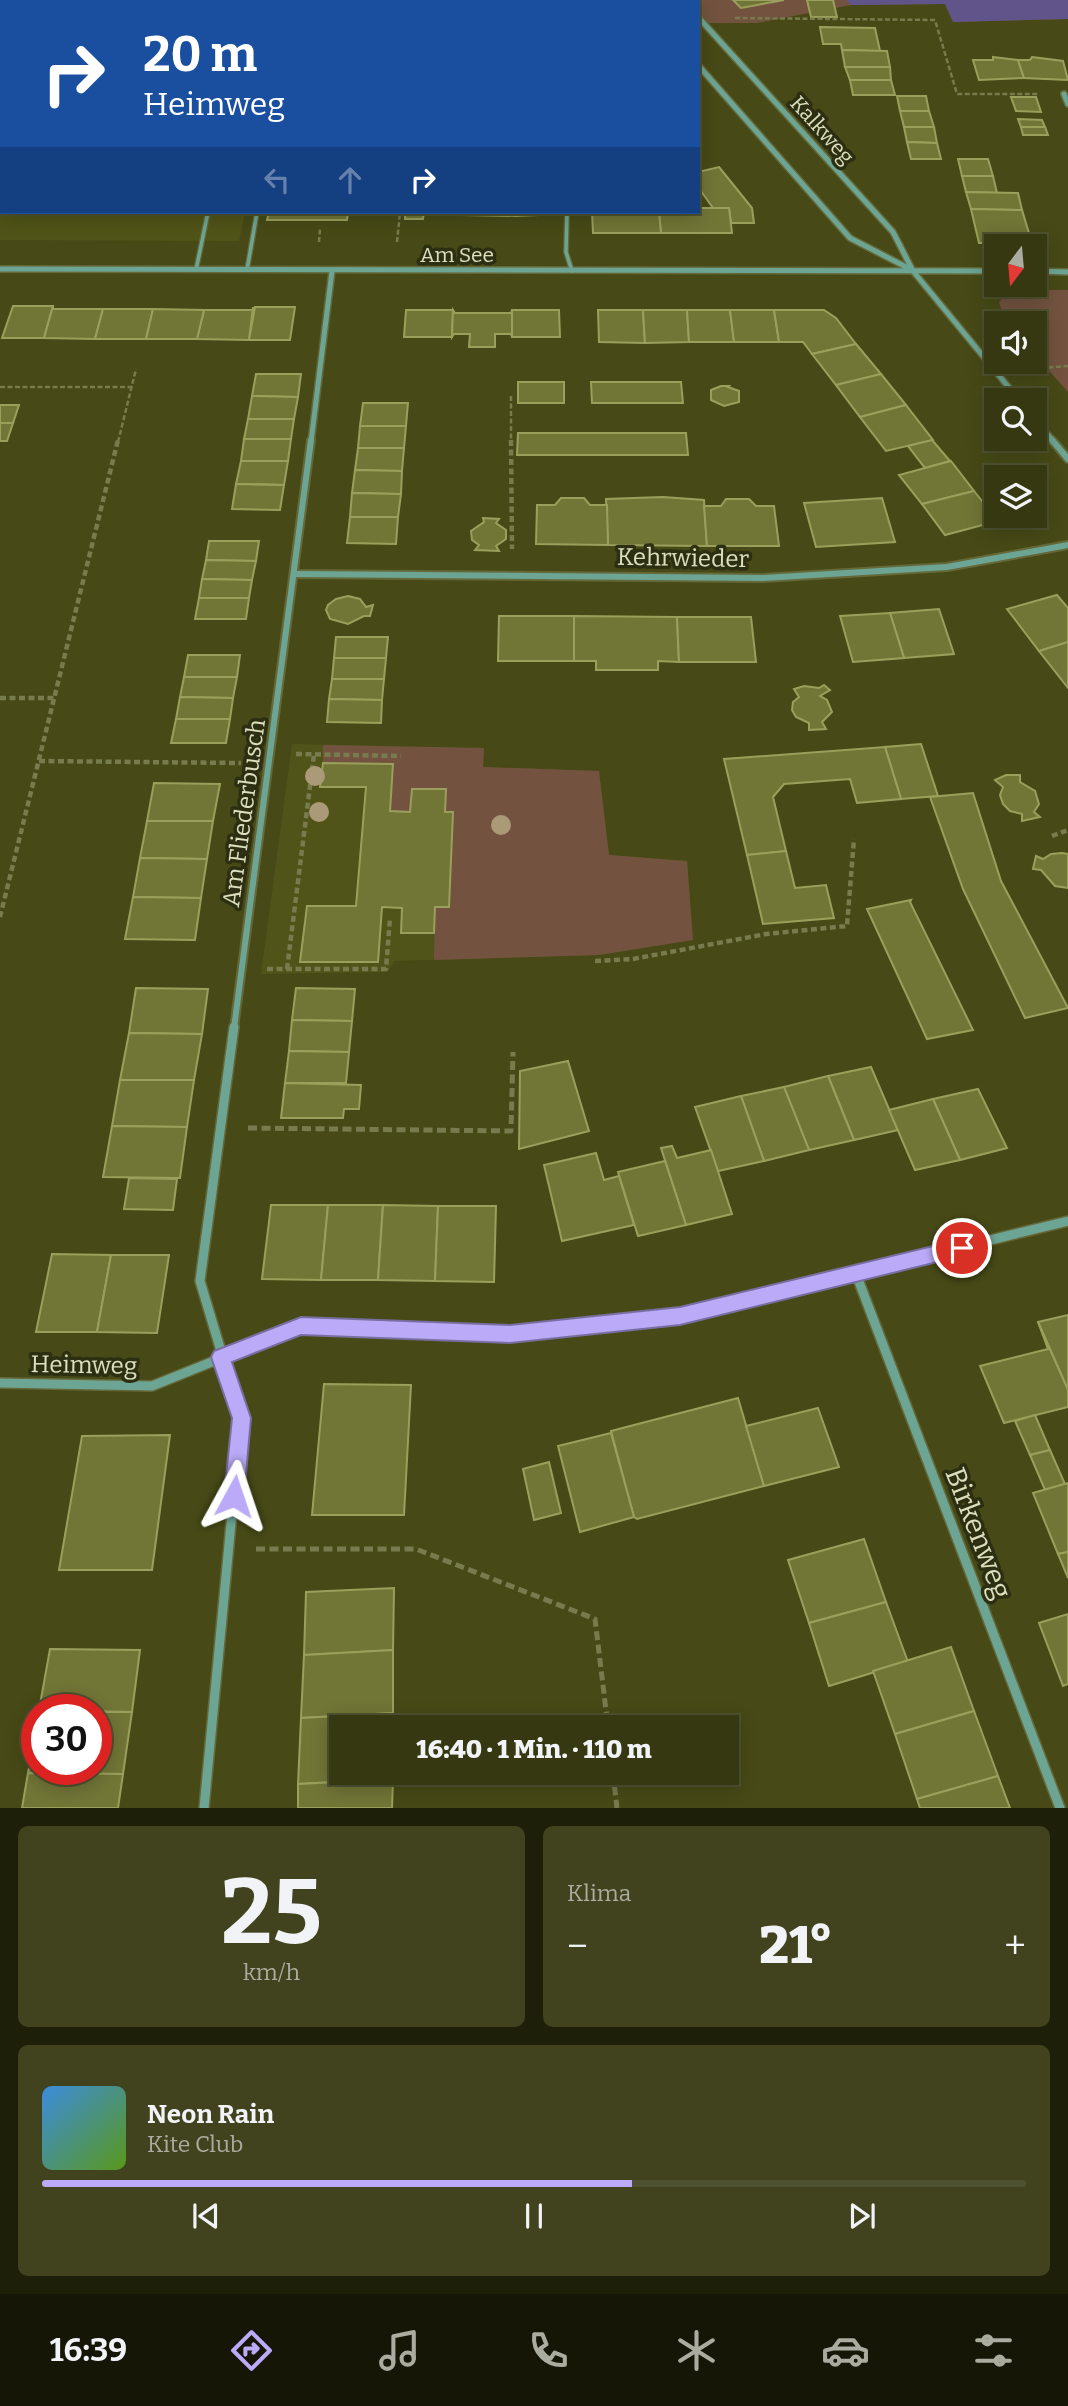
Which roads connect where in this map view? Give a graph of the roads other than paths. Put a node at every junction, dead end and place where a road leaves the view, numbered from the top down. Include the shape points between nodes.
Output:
1 (700, 19) edge
2 (700, 67) edge
3 (1064, 94) road end
4 (1068, 104) edge
5 (208, 214) edge
6 (257, 214) edge
7 (567, 214) edge
8 (0, 269) edge
9 (196, 270) junction
10 (247, 270) junction
11 (332, 271) junction
12 (572, 271) junction
13 (913, 271) junction
14 (984, 271) edge
15 (1047, 271) edge
16 (1068, 272) edge
17 (1009, 388) edge
18 (1047, 434) edge
19 (1068, 459) edge
20 (1068, 545) edge
21 (295, 574) junction
22 (1068, 1221) edge
23 (856, 1274) junction
24 (221, 1357) junction
25 (0, 1383) edge
26 (204, 1808) edge
27 (1060, 1808) edge

1 - 13 street, Kalkweg via 893,232
2 - 13 street, Kalkweg via 850,238
3 - 4 street
5 - 9 lane
6 - 10 lane
7 - 12 lane via 566,252
8 - 9 street, Am See
9 - 10 street, Am See
10 - 11 street, Am See
11 - 12 street, Am See
11 - 21 street, Am Fliederbusch
12 - 13 street, Am See
13 - 14 street, Am See
13 - 17 street, Kalkweg
15 - 16 street
18 - 19 street
20 - 21 street, Kehrwieder via 947,567 763,578
21 - 24 street, Am Fliederbusch via 200,1281
22 - 23 street, Heimweg
23 - 24 street, Heimweg via 680,1316 510,1334 301,1326
23 - 27 street, Birkenweg
24 - 25 street, Heimweg via 152,1386
24 - 26 street, Am Fliederbusch via 241,1418

